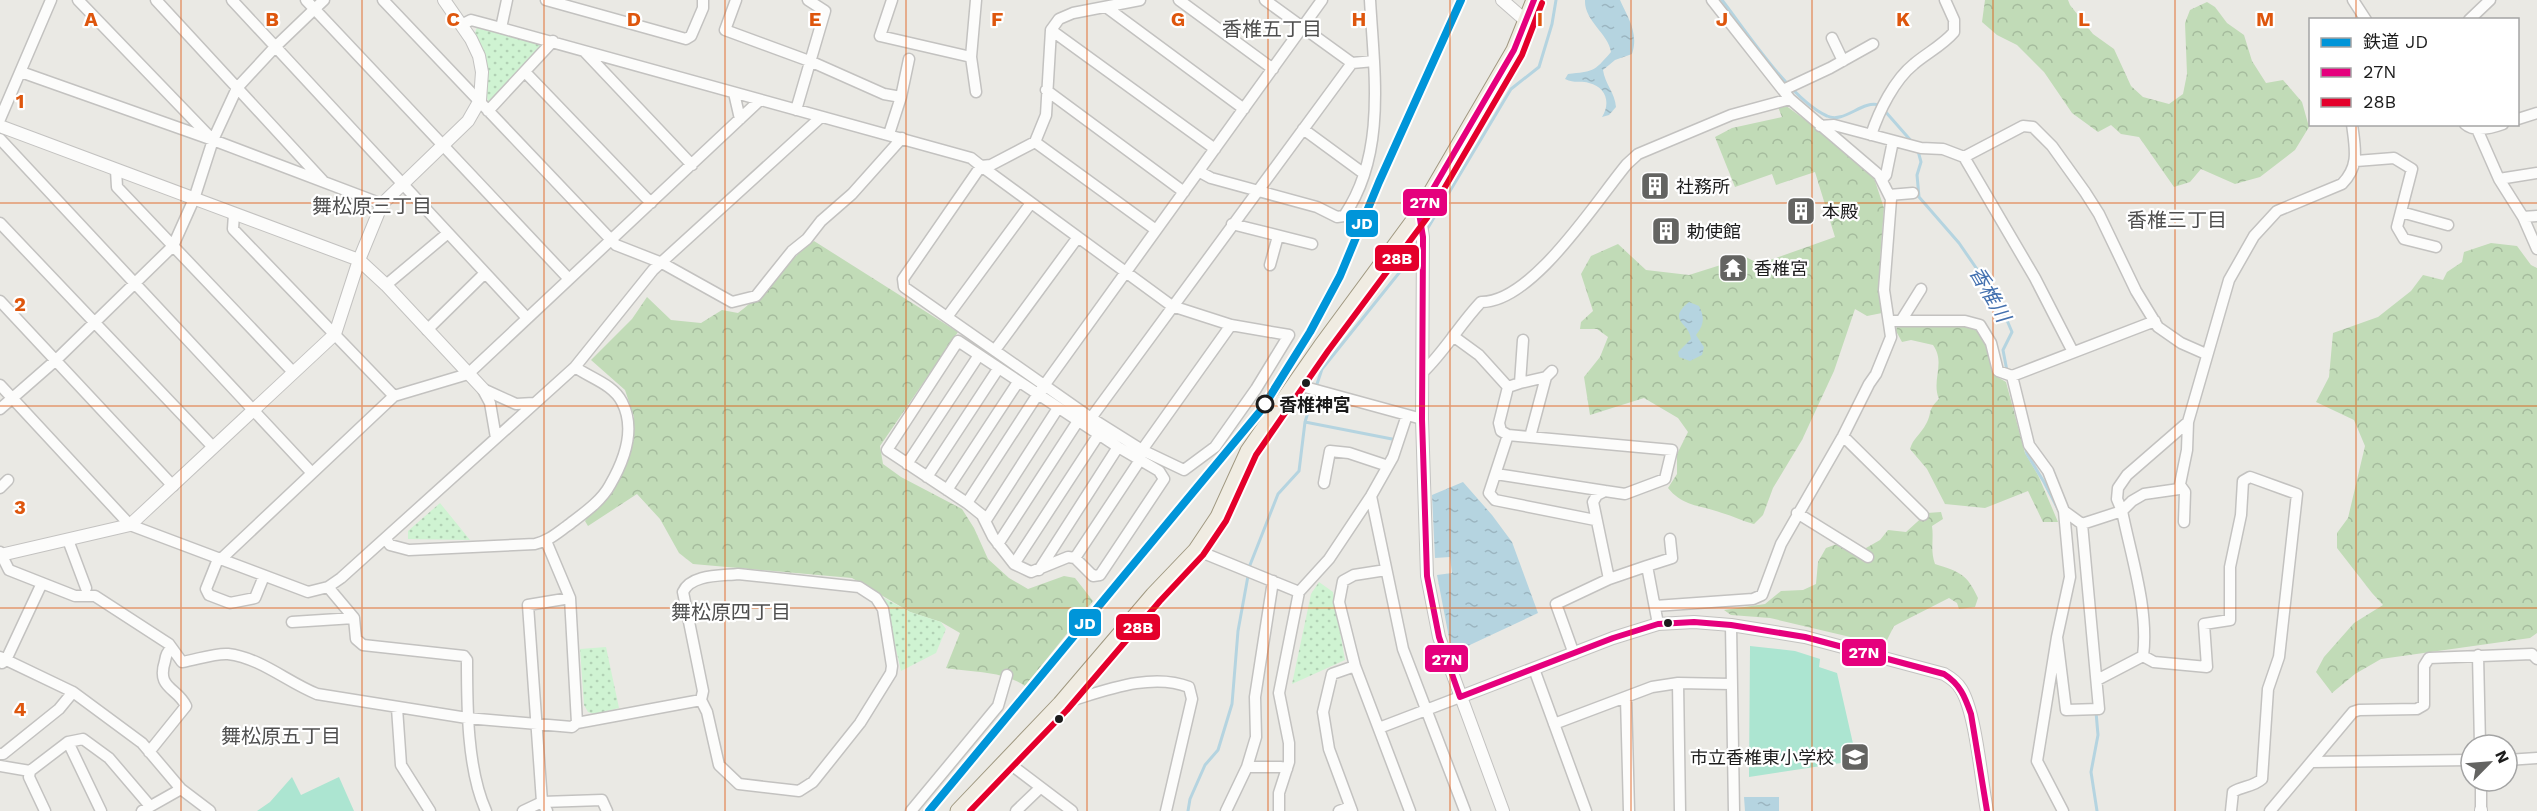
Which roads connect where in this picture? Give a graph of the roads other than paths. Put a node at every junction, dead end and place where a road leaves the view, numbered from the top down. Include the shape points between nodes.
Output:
1 (51, 0) edge
2 (78, 0) edge
3 (156, 0) edge
4 (232, 0) edge
5 (306, 0) edge
6 (324, 0) edge
7 (383, 0) edge
8 (444, 0) edge
9 (507, 0) edge
10 (546, 0) edge
11 (703, 0) edge
12 (736, 0) edge
13 (808, 0) edge
14 (892, 0) edge
15 (976, 0) edge
16 (1140, 0) edge
17 (1179, 0) edge
18 (1265, 0) edge
19 (1322, 0) edge
20 (1370, 0) edge
21 (1502, 0) edge
22 (1534, 0) edge
23 (1712, 0) edge
24 (1945, 0) edge
25 (2353, 0) edge
26 (2490, 0) edge
27 (1106, 7) junction
28 (314, 9) junction
29 (2365, 18) edge
30 (2471, 18) edge
31 (1526, 21) junction
32 (461, 25) junction
33 (1303, 27) junction
34 (501, 28) junction
35 (1051, 30) junction
36 (1832, 38) dead end
37 (553, 41) junction
38 (1873, 44) dead end
39 (275, 47) junction
40 (585, 51) junction
41 (971, 57) junction
42 (909, 59) dead end
43 (1374, 61) junction
44 (1843, 61) junction
45 (812, 62) junction
46 (1352, 63) junction
47 (1273, 69) junction
48 (21, 72) junction
49 (525, 72) junction
50 (237, 88) junction
51 (1046, 90) junction
52 (976, 92) dead end
53 (734, 93) junction
54 (1787, 94) junction
55 (901, 97) junction
56 (480, 100) junction
57 (760, 100) junction
58 (1244, 109) junction
59 (796, 110) junction
60 (488, 111) junction
61 (2537, 113) edge
62 (821, 117) junction
63 (2519, 118) edge
64 (0, 119) edge
65 (740, 119) junction
66 (0, 126) edge
67 (1820, 126) junction
68 (2352, 126) edge
69 (2468, 126) edge
70 (2493, 126) edge
71 (1303, 129) junction
72 (2477, 129) junction
73 (889, 134) junction
74 (1871, 135) junction
75 (902, 138) junction
76 (0, 139) edge
77 (213, 140) junction
78 (1893, 141) junction
79 (1035, 142) junction
80 (444, 145) junction
81 (1215, 149) junction
82 (1964, 157) junction
83 (2356, 161) junction
84 (692, 165) junction
85 (981, 166) junction
86 (116, 170) junction
87 (1200, 171) junction
88 (1363, 173) junction
89 (2537, 173) edge
90 (2499, 179) junction
91 (1882, 180) junction
92 (325, 183) junction
93 (403, 185) junction
94 (1256, 191) junction
95 (1184, 192) junction
96 (1914, 193) dead end
97 (1889, 195) junction
98 (194, 199) junction
99 (1031, 202) junction
100 (651, 203) junction
101 (382, 204) junction
102 (2401, 212) junction
103 (1419, 213) junction
104 (234, 214) junction
105 (2537, 216) edge
106 (2523, 217) junction
107 (0, 223) edge
108 (1232, 224) junction
109 (2448, 225) dead end
110 (1156, 230) junction
111 (448, 233) junction
112 (1278, 236) junction
113 (1078, 237) junction
114 (611, 240) junction
115 (1312, 244) dead end
116 (173, 246) junction
117 (2436, 247) dead end
118 (2537, 249) edge
119 (359, 260) junction
120 (662, 263) junction
121 (1270, 265) dead end
122 (485, 273) junction
123 (1126, 273) junction
124 (569, 279) junction
125 (135, 281) junction
126 (386, 285) junction
127 (1921, 289) dead end
128 (0, 301) edge
129 (1172, 306) junction
130 (947, 317) junction
131 (527, 318) junction
132 (95, 321) junction
133 (1889, 321) junction
134 (1901, 321) junction
135 (2155, 321) junction
136 (1231, 325) junction
137 (427, 330) junction
138 (966, 332) junction
139 (335, 334) junction
140 (1453, 336) junction
141 (1523, 340) dead end
142 (965, 346) junction
143 (995, 350) junction
144 (2073, 352) junction
145 (2206, 354) junction
146 (979, 356) junction
147 (56, 360) junction
148 (575, 367) junction
149 (998, 369) junction
150 (292, 372) junction
151 (1423, 372) junction
152 (468, 374) junction
153 (2012, 376) junction
154 (1018, 382) junction
155 (1520, 383) junction
156 (1294, 384) junction
157 (0, 385) edge
158 (1508, 387) junction
159 (483, 389) junction
160 (1041, 390) junction
161 (394, 396) junction
162 (12, 398) junction
163 (534, 404) junction
164 (1058, 408) junction
165 (0, 409) edge
166 (254, 410) junction
167 (1407, 415) junction
168 (1091, 418) junction
169 (1422, 419) junction
170 (1078, 421) junction
171 (2188, 422) junction
172 (1099, 434) junction
173 (1508, 435) junction
174 (1843, 436) junction
175 (1530, 437) junction
176 (496, 438) junction
177 (213, 447) junction
178 (1118, 447) junction
179 (1141, 455) junction
180 (907, 464) junction
181 (1388, 466) junction
182 (312, 473) junction
183 (1496, 474) junction
184 (927, 477) junction
185 (1324, 483) dead end
186 (2180, 485) junction
187 (174, 486) junction
188 (947, 490) junction
189 (1605, 491) junction
190 (1371, 496) junction
191 (967, 503) junction
192 (2064, 511) junction
193 (2122, 511) junction
194 (1797, 513) junction
195 (1923, 515) dead end
196 (986, 520) junction
197 (1595, 520) junction
198 (2184, 522) dead end
199 (2082, 524) junction
200 (130, 525) junction
201 (386, 539) junction
202 (1670, 539) dead end
203 (68, 540) junction
204 (546, 541) junction
205 (998, 544) junction
206 (1196, 550) junction
207 (1, 553) edge
208 (1868, 557) dead end
209 (1075, 558) junction
210 (219, 559) junction
211 (1014, 564) junction
212 (1647, 566) junction
213 (1386, 570) junction
214 (1039, 571) junction
215 (264, 576) junction
216 (1609, 579) junction
217 (1273, 581) junction
218 (42, 583) junction
219 (328, 587) junction
220 (86, 588) dead end
221 (1299, 592) junction
222 (570, 598) junction
223 (1655, 606) junction
224 (354, 618) junction
225 (292, 622) dead end
226 (1658, 624) junction
227 (1731, 625) junction
228 (2057, 637) junction
229 (172, 648) junction
230 (1574, 654) junction
231 (2478, 655) junction
232 (2143, 656) junction
233 (2537, 659) edge
234 (2, 660) edge
235 (1355, 666) junction
236 (1534, 669) junction
237 (1006, 675) dead end
238 (2097, 680) junction
239 (1678, 683) junction
240 (1731, 684) junction
241 (73, 692) junction
242 (1460, 697) junction
243 (1626, 697) junction
244 (700, 700) junction
245 (1060, 704) junction
246 (396, 708) junction
247 (1427, 710) junction
248 (467, 718) junction
249 (536, 723) junction
250 (577, 723) junction
251 (1554, 724) junction
252 (1379, 728) junction
253 (2480, 733) edge
254 (68, 742) junction
255 (149, 752) junction
256 (0, 754) edge
257 (2537, 758) edge
258 (2519, 759) edge
259 (2459, 760) edge
260 (1006, 762) junction
261 (2312, 762) junction
262 (0, 766) edge
263 (1247, 766) junction
264 (1287, 769) junction
265 (30, 771) junction
266 (1040, 788) junction
267 (182, 789) junction
268 (2481, 793) edge
269 (544, 806) edge
270 (146, 809) edge
271 (1351, 809) edge
272 (2481, 810) edge
273 (45, 811) edge
274 (101, 811) edge
275 (210, 811) edge
276 (430, 811) edge
277 (486, 811) edge
278 (523, 811) edge
279 (607, 811) edge
280 (911, 811) edge
281 (958, 811) edge
282 (1016, 811) edge
283 (1072, 811) edge
284 (1166, 811) edge
285 (1226, 811) edge
286 (1279, 811) edge
287 (1339, 811) edge
288 (1410, 811) edge
289 (1465, 811) edge
290 (1503, 811) edge
291 (1586, 811) edge
292 (1629, 811) edge
293 (1680, 811) edge
294 (1734, 811) edge
295 (1987, 811) edge
296 (2063, 811) edge
297 (2231, 811) edge
298 (2271, 811) edge

1 - 48 street
2 - 77 street
3 - 50 street
4 - 39 street
5 - 28 street
6 - 28 street
7 - 56 street
8 - 32 street
9 - 34 street
10 - 11 street via 686,39 691,36
12 - 45 street via 725,30
13 - 45 street via 825,11
14 - 41 street via 880,36
15 - 41 street
16 - 27 street
17 - 47 street
18 - 33 street
19 - 33 street
20 - 43 street
21 - 31 street
22 - 31 main road
23 - 54 street
24 - 74 street via 1954,20 1954,32 1912,66 1880,110
25 - 29 street
26 - 30 street
27 - 35 street via 1073,13 1059,19
27 - 58 street
28 - 39 street
28 - 80 street
31 - 103 main road via 1514,50
32 - 34 street via 471,20
32 - 56 street via 479,56
33 - 46 street
33 - 47 street
34 - 37 street
35 - 51 street
35 - 81 street
36 - 44 street
37 - 40 street
37 - 49 street
38 - 44 street
39 - 50 street
39 - 93 street
40 - 53 street
40 - 84 street
41 - 52 street
42 - 55 street
43 - 46 street
43 - 88 street via 1376,116
44 - 54 street
45 - 55 street via 884,94
45 - 59 street
46 - 71 street
47 - 58 street
48 - 64 street
48 - 77 street
49 - 60 street
49 - 100 street
50 - 77 street
50 - 92 street
51 - 79 street via 1046,115
51 - 95 street
53 - 57 street
53 - 65 street
54 - 67 street
54 - 140 street via 1638,154 1537,274 1499,300 1481,302
55 - 73 street
56 - 60 street
56 - 80 street via 468,121
57 - 59 street
57 - 65 street
58 - 81 street
59 - 62 street
60 - 114 street
61 - 63 street
62 - 73 street
62 - 120 street
65 - 84 street
66 - 86 street
67 - 74 street via 1834,125
67 - 91 street via 1862,158
68 - 83 street
69 - 72 street
70 - 72 street
71 - 88 street
71 - 94 street
72 - 90 street
73 - 75 street
74 - 78 street
75 - 85 street via 970,158
75 - 120 street via 852,194 792,251 756,296 732,302
76 - 125 street
77 - 92 street
77 - 98 street
78 - 82 street via 1943,149
78 - 91 street
79 - 85 street via 991,165
79 - 110 street
80 - 93 street
80 - 124 street
81 - 87 street
82 - 135 street via 2024,126 2033,128 2052,146 2095,207
82 - 144 street via 2036,278
83 - 102 street via 2394,158 2412,169
83 - 145 street via 2342,183 2277,211 2254,236 2229,280
84 - 100 street
85 - 99 street
85 - 130 street via 903,279 904,287
86 - 98 street
86 - 116 street via 117,187
87 - 94 street
87 - 95 street
88 - 94 street via 1344,216
89 - 90 street
90 - 106 street
91 - 97 street
92 - 101 street
93 - 101 street
93 - 111 street
94 - 108 street
95 - 110 street
96 - 97 street
97 - 133 street via 1884,290
98 - 104 street
98 - 116 street
99 - 113 street
99 - 130 street
100 - 114 street
101 - 119 street
102 - 109 street
102 - 117 street via 2397,227 2404,238
103 - 151 street via 1423,237
103 - 156 main road
104 - 119 street
104 - 139 street via 233,229
105 - 106 street
106 - 118 street
107 - 132 street
108 - 112 street
108 - 129 street
110 - 123 street
111 - 122 street
111 - 126 street
112 - 115 street
112 - 121 street
113 - 123 street
113 - 143 street
114 - 120 street
114 - 124 street
116 - 125 street
116 - 150 street
119 - 126 street
119 - 139 street
120 - 148 street
122 - 131 street
122 - 137 street
123 - 129 street
123 - 160 street
124 - 131 street
125 - 132 street
125 - 166 street
126 - 137 street
127 - 134 street
128 - 147 street
129 - 136 street
129 - 168 street
130 - 138 street
131 - 152 street
132 - 147 street
132 - 177 street
133 - 134 street
133 - 174 street via 1891,337
134 - 153 street via 1965,321 1980,325 1991,343 1998,371
135 - 144 street
135 - 145 street via 2181,343
136 - 179 street
136 - 179 street via 1289,336 1215,447 1184,470
137 - 152 street
138 - 142 street
138 - 143 street
139 - 150 street
139 - 161 street
140 - 151 street
140 - 158 street via 1479,355
141 - 155 street
142 - 146 street
142 - 180 street via 958,341 886,450
143 - 160 street
144 - 153 street
145 - 171 street
146 - 149 street
146 - 180 street
147 - 162 street
147 - 187 street
148 - 163 street
148 - 204 street via 608,386 622,401 628,443 609,487 584,514
149 - 154 street
149 - 184 street
150 - 166 street
151 - 169 street
152 - 159 street
152 - 161 street
153 - 192 street via 2029,445 2048,471
154 - 160 street
154 - 188 street
155 - 158 street
155 - 175 street via 1549,374
156 - 167 street
156 - 206 main road via 1248,451 1218,517
157 - 162 street
158 - 173 street via 1499,423 1501,431
159 - 163 street via 516,404
159 - 176 street via 490,403
160 - 164 street
160 - 168 street
160 - 191 street
161 - 182 street
162 - 165 street
162 - 200 street
163 - 176 street
164 - 170 street
164 - 196 street
166 - 177 street
166 - 182 street
167 - 169 street
167 - 181 street
168 - 179 street
169 - 242 street via 1427,576 1439,637
170 - 172 street
170 - 205 street
171 - 186 street
171 - 193 street via 2127,475 2118,488
172 - 178 street
172 - 211 street
173 - 175 street
173 - 183 street
174 - 194 street
174 - 195 street
175 - 189 street via 1672,450 1665,479 1625,494
176 - 201 street
177 - 187 street
178 - 179 street
178 - 214 street
179 - 209 street
179 - 209 street via 1164,479 1100,575 1093,576
180 - 184 street
181 - 185 street via 1330,451
181 - 190 street
182 - 210 street
183 - 189 street
183 - 197 street via 1489,493 1495,500
184 - 188 street
186 - 193 street via 2179,489 2144,494
186 - 198 street via 2185,492
187 - 200 street
188 - 191 street
189 - 197 street via 1593,502
190 - 213 street
190 - 221 street via 1329,559
191 - 196 street
192 - 199 street
192 - 228 street via 2070,577
193 - 199 street
193 - 232 street via 2143,616
194 - 208 street
194 - 223 street via 1762,595 1753,599
196 - 205 street
197 - 216 street
199 - 238 street
200 - 203 street
200 - 210 street
201 - 204 street via 390,545 409,550
201 - 219 street
202 - 212 street via 1672,558
203 - 207 street
203 - 220 street
204 - 222 street
205 - 211 street
206 - 217 street
206 - 245 main road
207 - 218 street via 9,570
209 - 214 street via 1068,557
210 - 215 street
210 - 215 street via 206,589 209,595 230,603 255,598
211 - 214 street via 1031,572
212 - 216 street
212 - 223 street
213 - 235 street via 1354,575 1343,581 1339,592
213 - 247 street via 1403,650
215 - 219 street via 308,592
216 - 230 street via 1556,604
217 - 221 street
217 - 263 street via 1255,697 1256,737
218 - 229 street via 75,596 95,596
218 - 234 street
219 - 224 street
221 - 264 street via 1280,693 1288,743
222 - 249 street via 528,605
222 - 250 street
223 - 226 street
224 - 225 street
224 - 248 street via 356,639 363,645 464,656
226 - 227 street
226 - 230 street
227 - 240 street
227 - 295 street via 1805,637 1952,678 1968,705
228 - 238 street via 2066,710 2099,709
228 - 296 street via 2037,761
229 - 246 street via 182,662 228,654 269,667 296,686 317,694
229 - 255 street via 163,665 163,678 166,687 186,706
230 - 236 street
231 - 233 street via 2532,654
231 - 253 street
231 - 261 street via 2428,658 2424,666 2424,705 2417,709 2353,712
232 - 238 street
232 - 297 street via 2154,662 2207,667 2204,624 2230,620 2230,567 2241,515 2243,481 2250,477 2296,494 2279,657 2268,689 2262,779 2233,792
234 - 241 street
235 - 252 street
235 - 271 street via 1332,674 1323,712 1329,748
236 - 242 street
236 - 251 street
237 - 280 street via 998,706
239 - 240 street
239 - 243 street
239 - 293 street
240 - 294 street
241 - 255 street
241 - 256 street via 60,709
242 - 247 street
242 - 290 street
243 - 251 street
243 - 292 street
244 - 244 street via 703,691 683,592 695,580 738,574 859,587 876,598 883,609 892,666 888,681 813,782 799,791 739,784 719,765 707,712
244 - 250 street
245 - 260 main road
245 - 284 street via 1130,684 1174,681 1188,687 1192,699
246 - 248 street
246 - 276 street via 401,765
247 - 252 street
247 - 289 street
248 - 249 street
248 - 277 street via 478,793
249 - 250 street via 572,727
249 - 269 street
251 - 291 street
252 - 288 street
254 - 265 street
254 - 270 street via 83,739 109,758
254 - 274 street
255 - 267 street
257 - 258 street
259 - 261 street
260 - 266 street
260 - 281 main road
261 - 298 street
262 - 265 street
263 - 264 street
263 - 285 street
264 - 286 street via 1279,793
265 - 273 street via 29,777
266 - 282 street
266 - 283 street
267 - 270 street
267 - 275 street
268 - 272 street
269 - 278 street
269 - 279 street via 602,800
271 - 287 street

